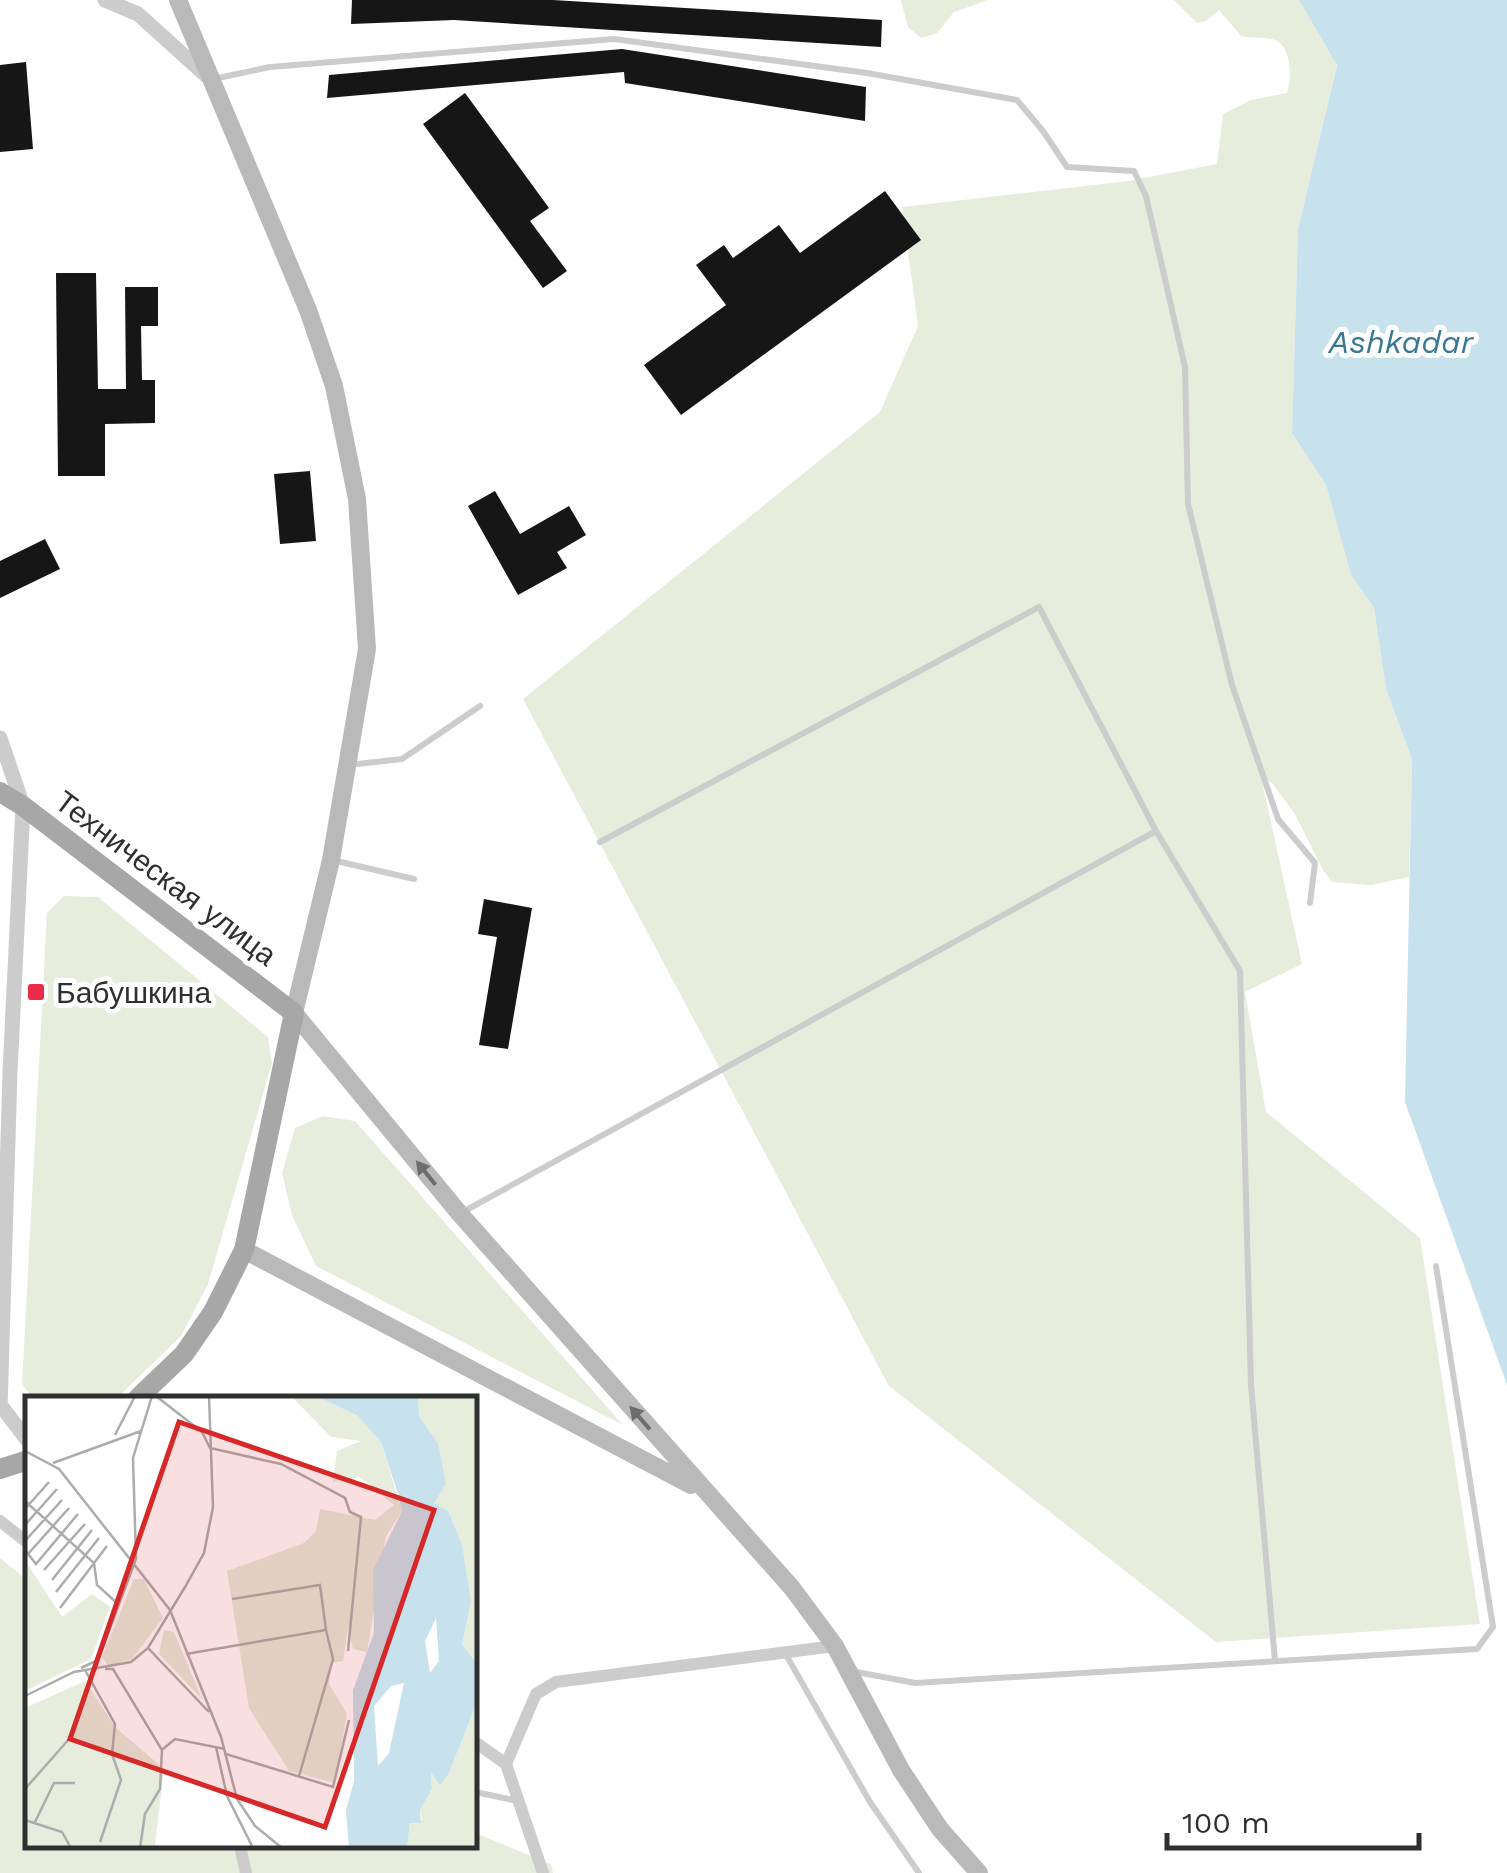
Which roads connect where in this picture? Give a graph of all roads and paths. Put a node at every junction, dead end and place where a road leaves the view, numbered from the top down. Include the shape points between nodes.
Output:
1 (105, 0) edge
2 (178, 0) edge
3 (210, 80) junction
4 (480, 706) dead end
5 (0, 738) edge
6 (348, 765) junction
7 (0, 792) edge
8 (22, 806) junction
9 (1156, 831) junction
10 (600, 842) dead end
11 (332, 860) junction
12 (414, 879) dead end
13 (1310, 903) dead end
14 (294, 1013) junction
15 (5, 1070) edge
16 (460, 1214) junction
17 (244, 1250) junction
18 (1436, 1266) dead end
19 (140, 1396) edge
20 (1, 1408) edge
21 (25, 1437) edge
22 (25, 1461) edge
23 (0, 1469) edge
24 (704, 1492) junction
25 (0, 1520) edge
26 (25, 1540) edge
27 (835, 1646) junction
28 (784, 1652) junction
29 (1275, 1661) junction
30 (850, 1670) junction
31 (478, 1744) edge
32 (506, 1764) junction
33 (478, 1793) edge
34 (519, 1802) junction
35 (240, 1848) edge
36 (246, 1873) edge
37 (543, 1873) edge
38 (919, 1873) edge
39 (979, 1873) edge

1 - 3 street via 138,14
2 - 3 main road
3 - 6 main road via 308,310 334,386 357,499 368,649
3 - 13 lane via 270,67 614,39 1016,100 1067,167 1134,171 1146,196 1185,367 1188,504 1232,685 1278,819 1315,863
4 - 6 lane via 402,759
5 - 8 street
6 - 11 main road
7 - 8 main road, Техническая улица
8 - 14 main road, Техническая улица
8 - 15 street
9 - 10 lane via 1039,607
9 - 16 lane
9 - 29 lane via 1240,971 1251,1386
11 - 12 lane
11 - 14 main road
16 -> 14 main road
14 - 17 main road
15 - 20 street
24 -> 16 main road
17 - 19 main road via 184,1354
17 - 24 main road
18 - 29 lane via 1493,1627 1477,1649
20 - 21 street
22 - 23 main road
24 - 27 main road
25 - 26 street
27 - 28 street
27 - 30 main road
28 - 32 street via 556,1682 536,1694
28 - 38 lane
29 - 30 lane via 915,1683
30 - 39 main road via 901,1770
31 - 32 street
32 - 34 street
33 - 34 lane
34 - 37 street
35 - 36 street

